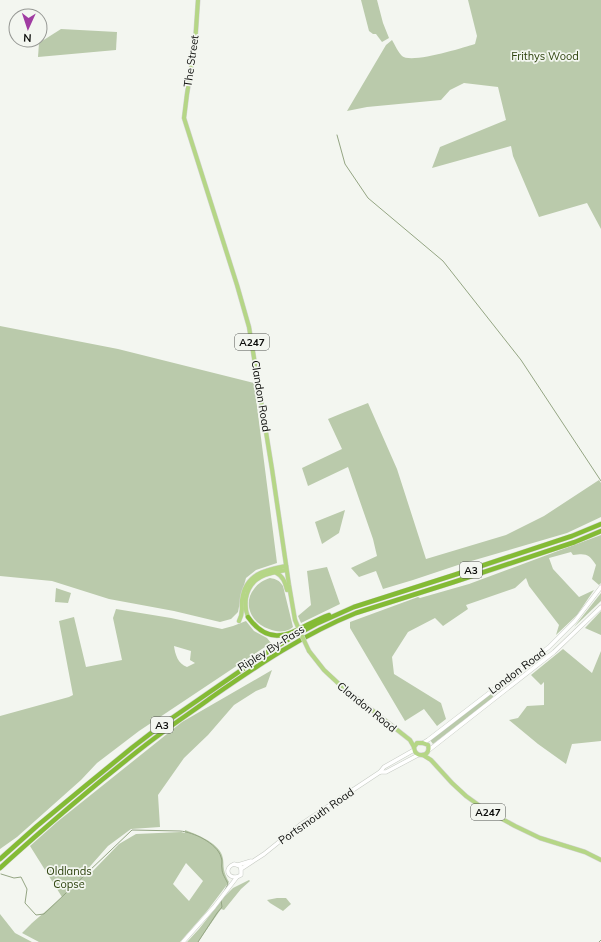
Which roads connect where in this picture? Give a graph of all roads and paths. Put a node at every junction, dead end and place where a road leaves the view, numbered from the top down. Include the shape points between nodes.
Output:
1 (198, 0) edge
2 (185, 122) joint
3 (601, 524) edge
4 (601, 531) edge
5 (286, 568) junction
6 (275, 572) junction
7 (601, 587) edge
8 (291, 599) junction
9 (601, 607) edge
10 (340, 613) junction
11 (248, 616) joint
12 (239, 621) dead end
13 (423, 743) junction
14 (415, 747) junction
15 (429, 751) junction
16 (420, 755) junction
17 (430, 760) junction
18 (380, 772) junction
19 (0, 859) edge
20 (601, 860) edge
21 (252, 861) junction
22 (238, 865) junction
23 (0, 868) edge
24 (241, 869) junction
25 (230, 876) junction
26 (237, 877) junction
27 (230, 888) junction
28 (183, 942) edge

1 - 2 main road, The Street / A247
2 - 5 main road, Clandon Road / A247 via 249,327
3 - 10 highway, Ripley By-Pass / A3
4 - 23 highway, Ripley By-Pass / A3 via 575,542 356,613 307,635 163,731 41,830
5 - 6 main road
5 - 8 main road, Clandon Road / A247
5 - 12 main road via 262,572 250,581 244,590 243,611
6 - 8 main road via 283,579
6 - 11 main road via 257,579 249,589 245,603
7 - 13 main road, London Road via 576,621 549,647
8 - 14 main road, Clandon Road / A247, bridge via 300,634 309,652 324,670
9 - 15 main road, London Road via 554,652
10 - 11 highway via 320,618 290,633 277,636 259,629
10 - 19 highway, Ripley By-Pass / A3 via 266,653 159,727
13 - 14 main road
13 - 15 main road via 428,745
14 - 16 main road via 415,753
14 - 18 main road, Portsmouth Road
15 - 16 main road
15 - 17 main road
16 - 17 main road, A247
16 - 18 main road, Portsmouth Road via 386,772
17 - 20 main road, A247 via 460,790 484,809 540,838 585,852
18 - 21 main road, Portsmouth Road via 300,825
21 - 22 main road, Portsmouth Road
21 - 24 main road, Portsmouth Road
22 - 24 main road
22 - 25 main road via 229,866
24 - 26 main road, Portsmouth Road
25 - 26 main road
25 - 27 main road
26 - 27 main road, Portsmouth Road
27 - 28 main road, Portsmouth Road

